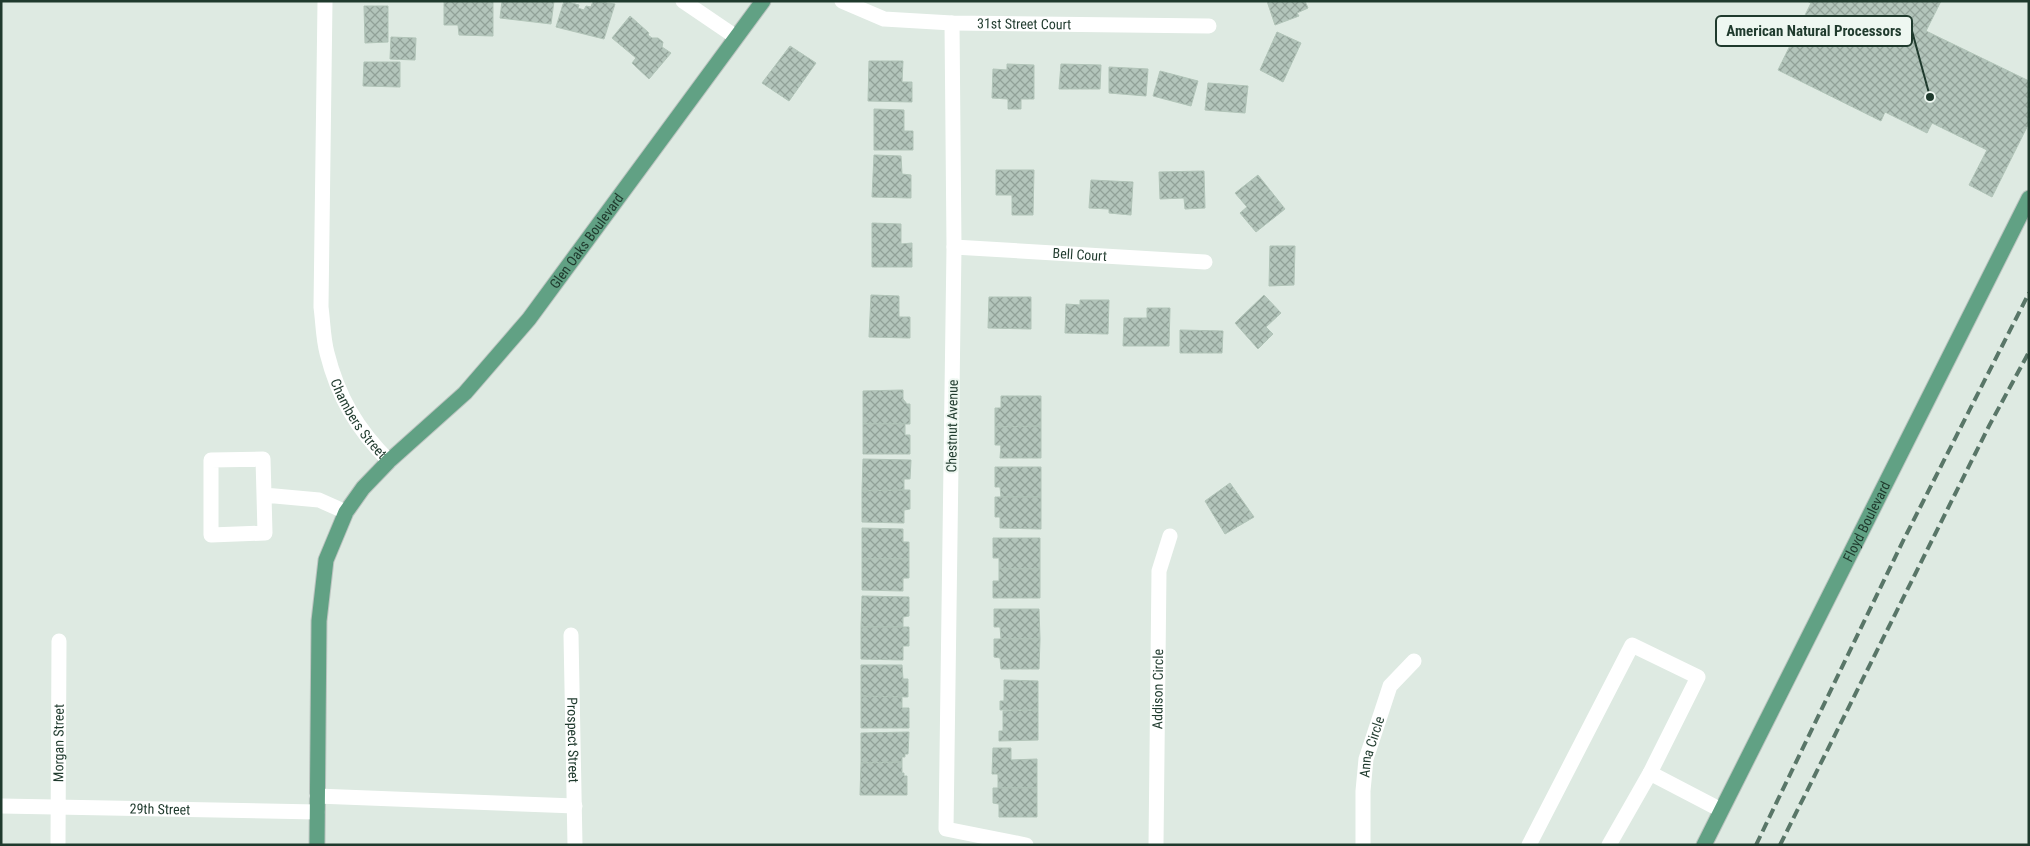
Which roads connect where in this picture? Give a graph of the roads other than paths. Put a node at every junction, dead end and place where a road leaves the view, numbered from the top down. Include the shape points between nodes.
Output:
1 (325, 1) edge
2 (683, 1) edge
3 (763, 1) edge
4 (842, 1) edge
5 (952, 23) junction
6 (1210, 26) dead end
7 (736, 38) junction
8 (2029, 198) edge
9 (954, 248) junction
10 (1205, 262) dead end
11 (389, 461) junction
12 (264, 495) junction
13 (346, 512) junction
14 (1170, 536) dead end
15 (571, 634) dead end
16 (59, 641) dead end
17 (1414, 661) dead end
18 (1650, 773) junction
19 (318, 796) junction
20 (1, 806) edge
21 (58, 806) junction
22 (575, 806) junction
23 (1721, 810) junction
24 (317, 812) junction
25 (58, 845) edge
26 (317, 845) edge
27 (575, 845) edge
28 (1026, 845) edge
29 (1156, 845) edge
30 (1362, 845) edge
31 (1529, 845) edge
32 (1609, 845) edge
33 (1704, 845) edge

1 - 11 street, Chambers Street via 321,307 327,352 344,401 368,439
2 - 7 street
3 - 7 main road, Glen Oaks Boulevard
4 - 5 street, 31st Street Court via 884,19
5 - 6 street, 31st Street Court
5 - 9 street, Chestnut Avenue
7 - 11 main road, Glen Oaks Boulevard via 529,319 464,393
8 - 23 main road, Floyd Boulevard
9 - 10 street, Bell Court
9 - 28 street, Chestnut Avenue via 946,829
11 - 13 main road, Chambers Street
12 - 12 street via 265,533 211,535 211,460 263,459
12 - 13 street via 319,500
13 - 19 main road, Chambers Street via 326,560 318,621
14 - 29 street, Addison Circle via 1159,571
15 - 22 street, Prospect Street
16 - 21 street, Morgan Street
17 - 30 street, Anna Circle via 1390,686 1366,759
18 - 23 street
18 - 31 street via 1698,678 1632,644
18 - 32 street
19 - 22 street
19 - 24 main road, Chambers Street
20 - 21 street, 29th Street
21 - 24 street, 29th Street
21 - 25 street, Morgan Street
22 - 27 street, Prospect Street
23 - 33 main road, Floyd Boulevard
24 - 26 main road, Chambers Street

